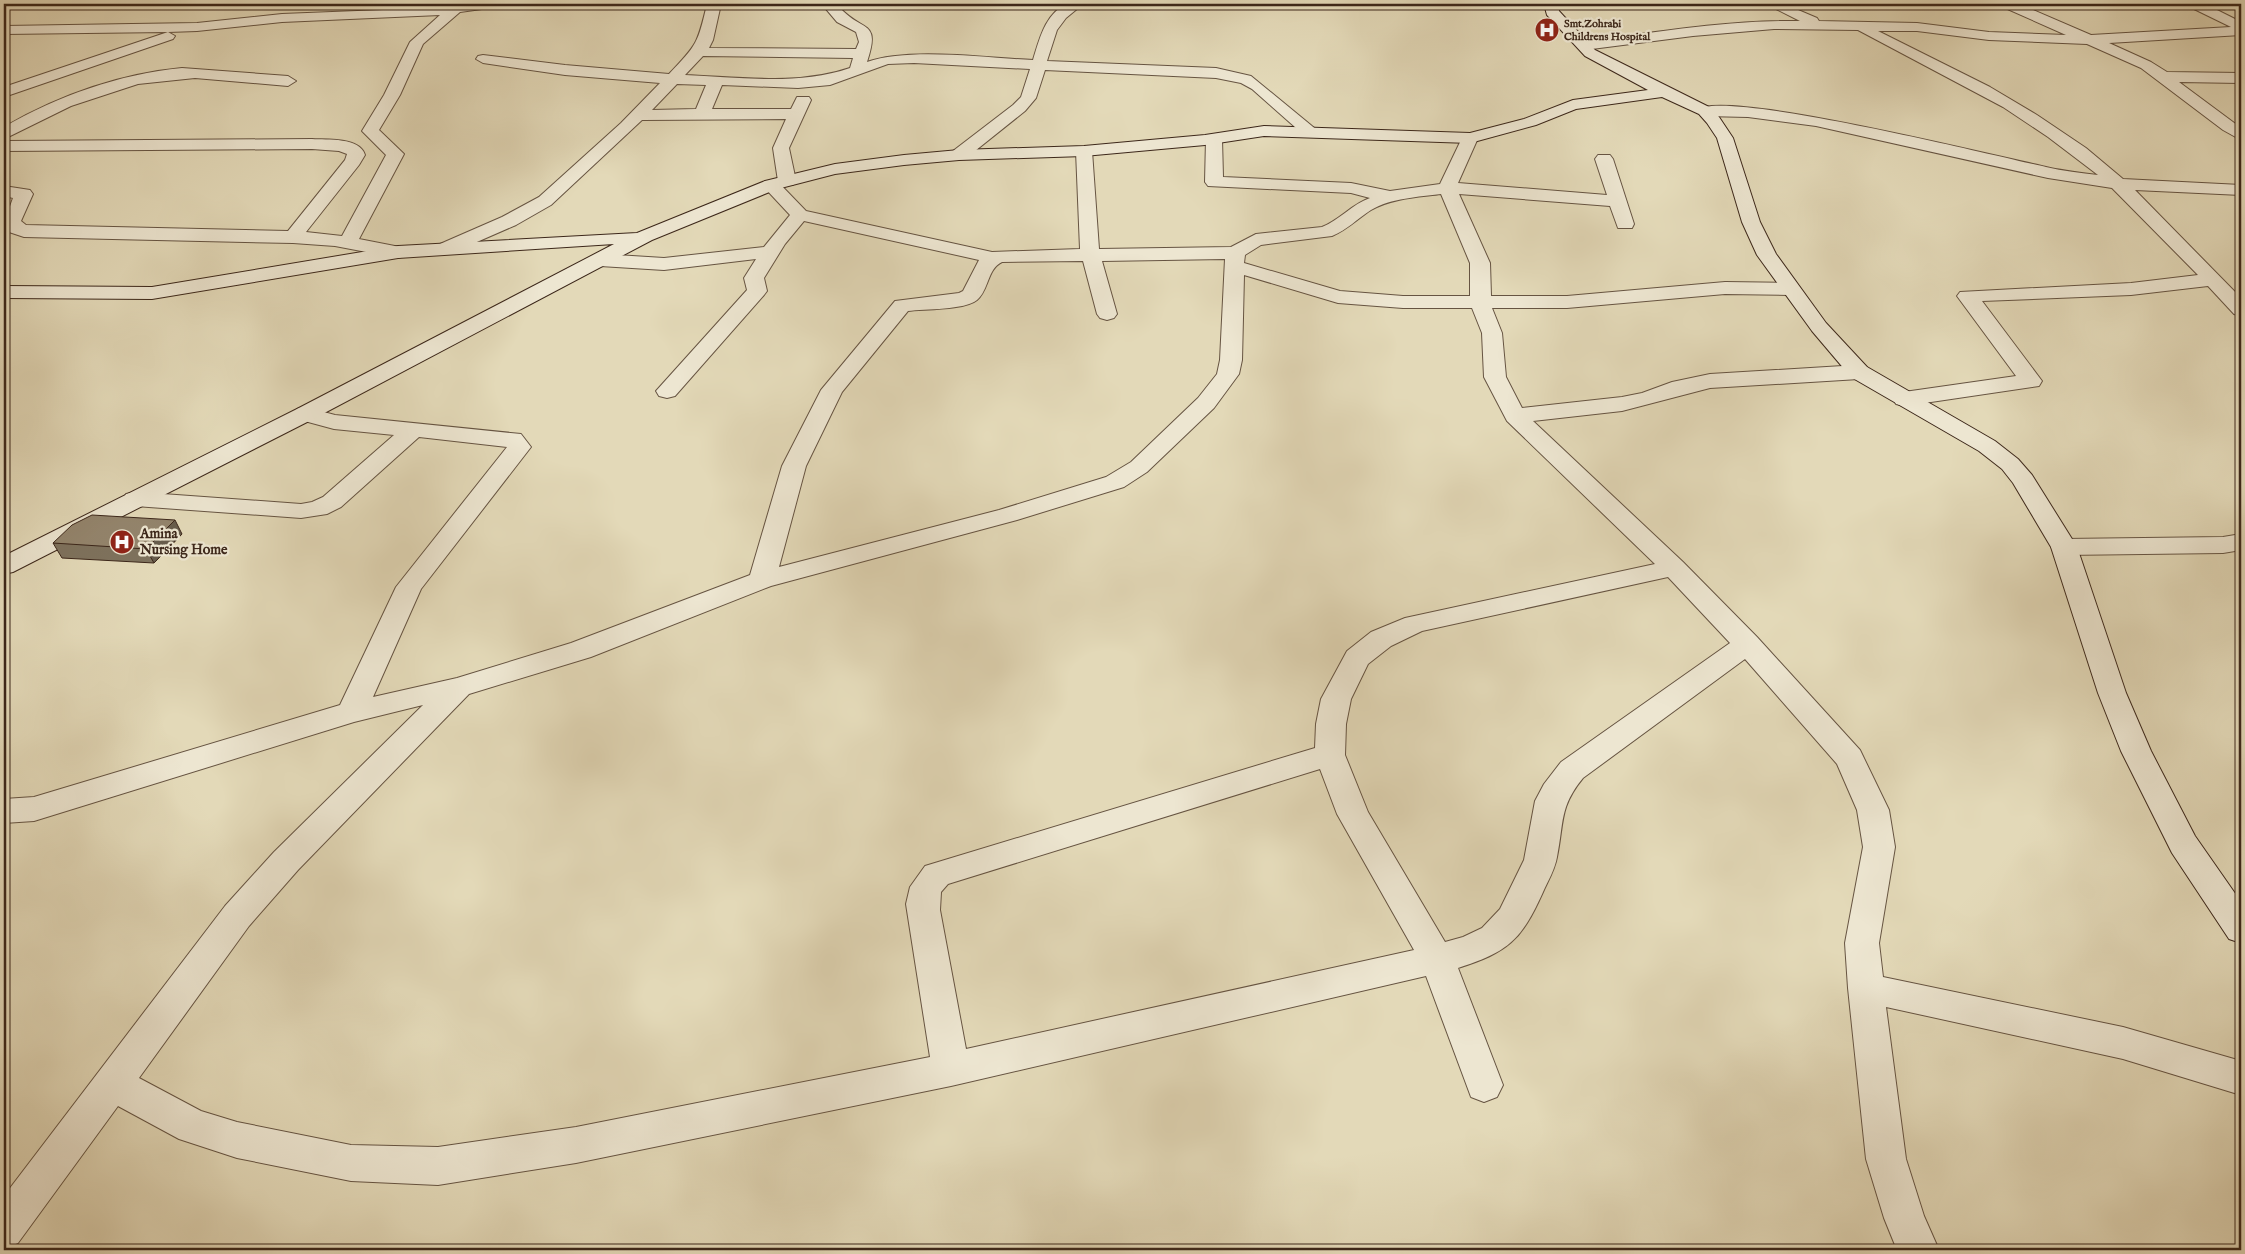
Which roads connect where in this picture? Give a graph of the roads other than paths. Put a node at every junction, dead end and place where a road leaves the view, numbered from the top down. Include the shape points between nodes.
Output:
1 (489, 4) edge
2 (714, 4) edge
3 (834, 4) edge
4 (1076, 4) edge
5 (1551, 4) edge
6 (1773, 4) edge
7 (2008, 4) edge
8 (2195, 4) edge
9 (458, 6) edge
10 (1908, 12) dead end
11 (1823, 26) junction
12 (1858, 26) junction
13 (197, 27) junction
14 (1917, 27) junction
15 (2241, 27) edge
16 (4, 30) edge
17 (2241, 31) edge
18 (2086, 40) junction
19 (1584, 46) junction
20 (699, 52) junction
21 (863, 54) junction
22 (484, 59) dead end
23 (1040, 65) junction
24 (857, 70) junction
25 (2163, 76) junction
26 (2241, 78) edge
27 (672, 79) junction
28 (716, 80) junction
29 (288, 81) dead end
30 (811, 82) junction
31 (4, 92) edge
32 (1664, 92) junction
33 (1705, 111) junction
34 (702, 114) junction
35 (796, 114) junction
36 (638, 115) junction
37 (1310, 131) junction
38 (4, 134) edge
39 (2241, 136) edge
40 (1470, 138) junction
41 (1214, 139) junction
42 (4, 146) edge
43 (1084, 151) junction
44 (959, 155) junction
45 (1604, 159) dead end
46 (779, 183) junction
47 (2119, 184) junction
48 (1447, 188) junction
49 (2241, 190) edge
50 (4, 191) edge
51 (1387, 196) junction
52 (1617, 201) junction
53 (800, 215) junction
54 (1626, 224) dead end
55 (646, 236) junction
56 (293, 237) junction
57 (348, 242) junction
58 (446, 248) junction
59 (398, 252) junction
60 (770, 252) junction
61 (1093, 256) junction
62 (994, 258) junction
63 (600, 260) junction
64 (1235, 260) junction
65 (2213, 279) junction
66 (1789, 288) junction
67 (4, 292) edge
68 (1480, 303) junction
69 (2241, 310) edge
70 (1107, 314) dead end
71 (1859, 372) junction
72 (667, 391) dead end
73 (1904, 400) junction
74 (305, 414) junction
75 (1516, 416) junction
76 (413, 430) junction
77 (135, 499) junction
78 (2232, 543) edge
79 (2064, 547) junction
80 (2241, 563) edge
81 (4, 566) edge
82 (1674, 568) junction
83 (762, 580) junction
84 (1747, 644) junction
85 (459, 687) junction
86 (352, 712) junction
87 (1330, 755) junction
88 (4, 811) edge
89 (2241, 929) edge
90 (1437, 958) junction
91 (1866, 988) junction
92 (951, 1069) junction
93 (2241, 1078) edge
94 (112, 1082) junction
95 (1484, 1085) dead end
96 (4, 1229) edge
97 (1918, 1250) edge

1 - 9 street
2 - 20 street via 706,40
3 - 21 street via 833,8 842,19 862,30 866,42
4 - 23 street via 1061,15 1050,30
5 - 19 street via 1552,12
6 - 11 street
7 - 18 street
8 - 15 street
9 - 13 street via 413,13 282,18
9 - 57 street via 417,42 370,132 396,154
10 - 14 street
11 - 12 street
11 - 19 street via 1738,28
12 - 14 street
12 - 47 street via 2054,133
13 - 16 street
13 - 31 street
14 - 18 street via 1989,36
17 - 18 street
18 - 25 street via 2118,52
19 - 32 street via 1590,53
20 - 21 street
20 - 27 street
21 - 24 street
22 - 27 street
23 - 24 street via 914,59 886,60
23 - 37 street via 1236,76 1257,86
23 - 44 street via 1028,98 1019,108
24 - 30 street via 830,80
25 - 26 street
25 - 39 street
27 - 28 street
27 - 36 street
28 - 30 street
28 - 34 street
29 - 38 street via 183,73 150,76 57,105
30 - 35 street
32 - 33 street
32 - 40 street via 1573,106 1530,122
33 - 47 street via 1748,112 1807,120 2002,164
33 - 66 street via 1725,138 1766,255
34 - 35 street
34 - 36 street
35 - 46 street via 781,148
36 - 58 street via 545,201 509,221
37 - 40 street
37 - 41 street via 1264,131
40 - 48 street
41 - 43 street
41 - 51 street via 1214,182 1351,188
42 - 56 street via 312,144 341,146 355,151 353,161
43 - 44 street
43 - 61 street via 1086,227
44 - 46 street via 834,169
45 - 52 street
46 - 53 street
46 - 55 street
47 - 49 street
47 - 65 street
48 - 51 street
48 - 52 street
48 - 68 street via 1480,263
50 - 56 street via 24,194 12,221 16,228 24,231
51 - 64 street via 1366,205 1336,228 1256,240
52 - 54 street
53 - 60 street
53 - 62 street
55 - 58 street via 571,244
55 - 63 street
56 - 57 street
57 - 59 street
58 - 59 street
59 - 67 street via 152,293
60 - 63 street via 664,264
60 - 72 street via 754,278 756,291
61 - 62 street
61 - 64 street
61 - 70 street
62 - 83 street via 988,260 971,294 964,299 902,305 832,390 794,466
63 - 74 street
64 - 68 street via 1346,298
64 - 83 street via 1228,374 1206,403 1139,467 1115,482 1008,515
65 - 69 street
65 - 73 street via 2131,289 1967,296 2031,381
66 - 68 street via 1725,288 1599,300
66 - 71 street
68 - 75 street via 1492,333 1496,377
71 - 73 street
71 - 75 street via 1710,381 1622,404
73 - 79 street via 1949,423 2010,464
74 - 76 street via 334,422
74 - 77 street
75 - 82 street
76 - 77 street via 332,502 318,509 301,511
76 - 86 street via 512,438 519,447 409,587
77 - 81 street
78 - 79 street
78 - 80 street
79 - 89 street via 2112,693 2136,751 2183,844
82 - 84 street
82 - 87 street via 1416,624 1381,639 1357,658 1336,700
83 - 85 street via 581,650
84 - 90 street via 1572,770 1555,788 1546,810 1540,858 1518,913 1503,932 1476,948
84 - 91 street via 1849,758 1873,810 1879,846 1862,943
85 - 86 street
85 - 94 street via 286,861 237,916
86 - 88 street via 34,810
87 - 90 street via 1353,814
87 - 92 street via 937,875 926,884 922,896 923,910
90 - 92 street
90 - 95 street
91 - 93 street via 2123,1043
91 - 97 street via 1886,1159 1904,1218
92 - 94 street via 576,1144 438,1166 351,1163 237,1140 193,1126
94 - 96 street

